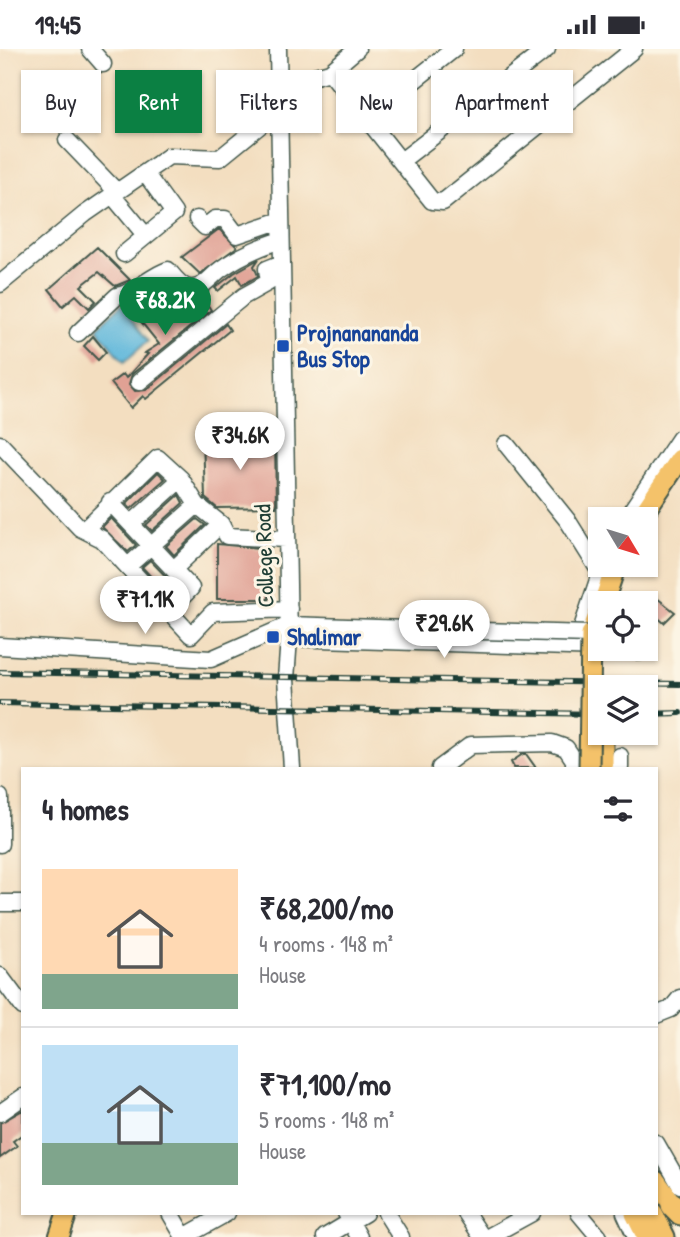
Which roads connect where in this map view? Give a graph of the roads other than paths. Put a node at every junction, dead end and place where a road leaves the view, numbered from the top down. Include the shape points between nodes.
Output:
1 (90, 49) edge
2 (278, 49) edge
3 (357, 49) edge
4 (547, 49) edge
5 (634, 49) edge
6 (452, 50) edge
7 (103, 64) dead end
8 (278, 70) edge
9 (330, 72) junction
10 (322, 74) edge
11 (417, 78) edge
12 (336, 79) edge
13 (250, 133) edge
14 (279, 133) edge
15 (379, 133) edge
16 (67, 140) dead end
17 (401, 161) junction
18 (145, 173) junction
19 (114, 193) junction
20 (197, 219) dead end
21 (281, 219) junction
22 (146, 236) junction
23 (281, 240) junction
24 (124, 254) dead end
25 (282, 263) junction
26 (0, 284) edge
27 (78, 333) dead end
28 (139, 382) dead end
29 (680, 438) edge
30 (0, 444) edge
31 (506, 444) dead end
32 (680, 459) edge
33 (181, 479) junction
34 (110, 502) junction
35 (197, 505) junction
36 (634, 507) edge
37 (647, 507) edge
38 (131, 524) junction
39 (221, 524) junction
40 (84, 530) junction
41 (286, 539) junction
42 (152, 545) junction
43 (588, 545) edge
44 (128, 566) junction
45 (174, 569) junction
46 (169, 611) junction
47 (289, 624) junction
48 (588, 642) edge
49 (588, 642) edge
50 (0, 646) edge
51 (593, 661) edge
52 (603, 745) edge
53 (292, 767) edge
54 (441, 767) edge
55 (574, 767) edge
56 (589, 767) edge
57 (603, 767) edge
58 (0, 797) edge
59 (0, 843) edge
60 (0, 903) edge
61 (21, 904) edge
62 (0, 976) edge
63 (680, 998) edge
64 (21, 1004) edge
65 (658, 1014) edge
66 (21, 1098) edge
67 (0, 1113) edge
68 (658, 1150) edge
69 (658, 1184) edge
70 (673, 1206) edge
71 (66, 1215) edge
72 (172, 1215) edge
73 (223, 1215) edge
74 (354, 1215) edge
75 (387, 1215) edge
76 (467, 1215) edge
77 (528, 1215) edge
78 (581, 1215) edge
79 (626, 1215) edge
80 (638, 1215) edge
81 (59, 1237) edge
82 (184, 1237) edge
83 (325, 1237) edge
84 (359, 1237) edge
85 (401, 1237) edge
86 (482, 1237) edge
87 (488, 1237) edge
88 (599, 1237) edge
89 (636, 1237) edge
90 (649, 1237) edge
91 (665, 1237) edge

1 - 7 street
2 - 8 street, College Road
3 - 9 street
4 - 17 street
5 - 17 street via 443,202 432,201
6 - 11 street
9 - 10 street
9 - 12 street
13 - 18 street via 220,157 169,156
14 - 21 street, College Road
15 - 17 street
16 - 19 street
18 - 19 street
18 - 22 street via 174,213
19 - 22 street
19 - 26 street
20 - 21 street via 205,227 215,219 225,219 237,235
21 - 23 street, College Road
22 - 24 street
23 - 25 street, College Road
23 - 27 street via 234,260 194,288 178,282 168,270 161,272 117,296
25 - 28 street via 267,269 269,282 244,296
25 - 41 street, College Road
29 - 36 street
30 - 40 street
31 - 43 street
32 - 37 main road
33 - 34 street via 158,458
33 - 35 street
33 - 38 street
34 - 38 street
34 - 40 street
35 - 39 street
35 - 42 street
38 - 42 street
39 - 41 street via 226,536
39 - 45 street
40 - 44 street via 102,538
41 - 47 street, College Road
42 - 44 street
42 - 45 street
44 - 46 street
45 - 46 street via 191,588
46 - 47 street via 191,635 213,612
47 - 48 street, bridge
47 - 49 street
47 - 50 street via 211,659
47 - 53 street, College Road via 286,679
51 - 56 main road, bridge
52 - 57 main road
54 - 55 street via 471,745 552,743 566,748
58 - 59 street
60 - 61 street
62 - 64 street
63 - 65 street
66 - 67 street
68 - 70 street
69 - 70 main road
70 - 91 main road
71 - 81 main road
72 - 82 street
73 - 82 street
74 - 83 street
74 - 84 street
75 - 85 street
76 - 86 street
77 - 87 street
78 - 88 street
79 - 89 street
80 - 90 highway

